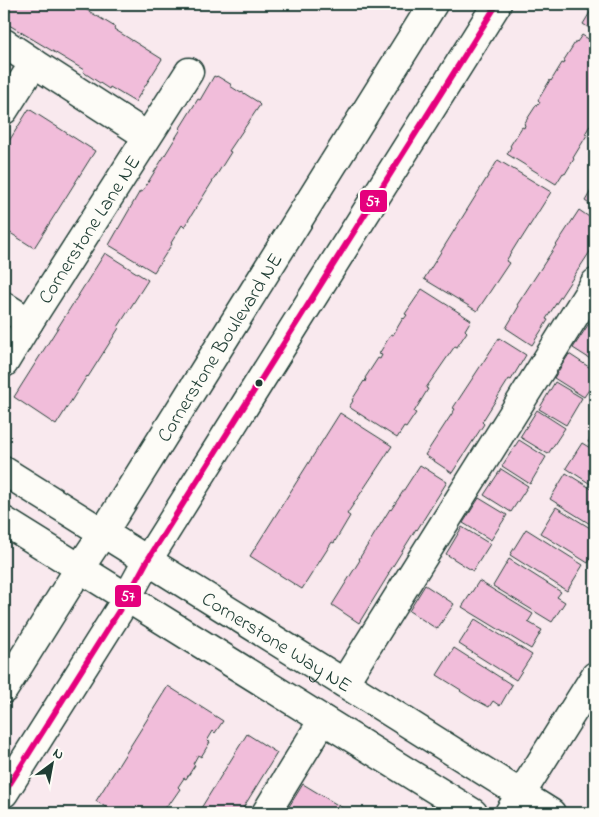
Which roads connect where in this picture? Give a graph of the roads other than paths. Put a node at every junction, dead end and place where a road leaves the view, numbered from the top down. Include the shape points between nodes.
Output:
1 (434, 4) edge
2 (497, 4) edge
3 (4, 43) edge
4 (34, 63) junction
5 (189, 72) dead end
6 (4, 110) edge
7 (147, 136) junction
8 (595, 284) edge
9 (4, 306) edge
10 (29, 322) junction
11 (4, 363) edge
12 (4, 471) edge
13 (4, 521) edge
14 (103, 533) junction
15 (147, 561) junction
16 (79, 568) junction
17 (127, 598) junction
18 (595, 676) edge
19 (344, 683) junction
20 (4, 689) edge
21 (323, 720) junction
22 (4, 793) edge
23 (515, 804) edge
24 (266, 813) edge
25 (473, 813) edge
26 (551, 813) edge

1 - 14 street, Cornerstone Boulevard NE
2 - 15 street
3 - 4 street, Cornerstone Lane NE
4 - 6 street
4 - 7 street, Cornerstone Lane NE
5 - 7 street, Cornerstone Lane NE
7 - 10 street, Cornerstone Lane NE
8 - 19 street
9 - 10 street, Cornerstone Lane NE
10 - 11 street, Cornerstone Lane NE
12 - 14 street, Cornerstone Way NE
13 - 16 street
14 - 15 street, Cornerstone Way NE
14 - 16 street, Cornerstone Boulevard NE
15 - 17 street
15 - 19 street, Cornerstone Way NE
16 - 17 street
16 - 20 street, Cornerstone Boulevard NE
17 - 21 street
17 - 22 street
18 - 23 street
19 - 23 street, Cornerstone Way NE
21 - 24 street
21 - 25 street
23 - 26 street, Cornerstone Way NE

